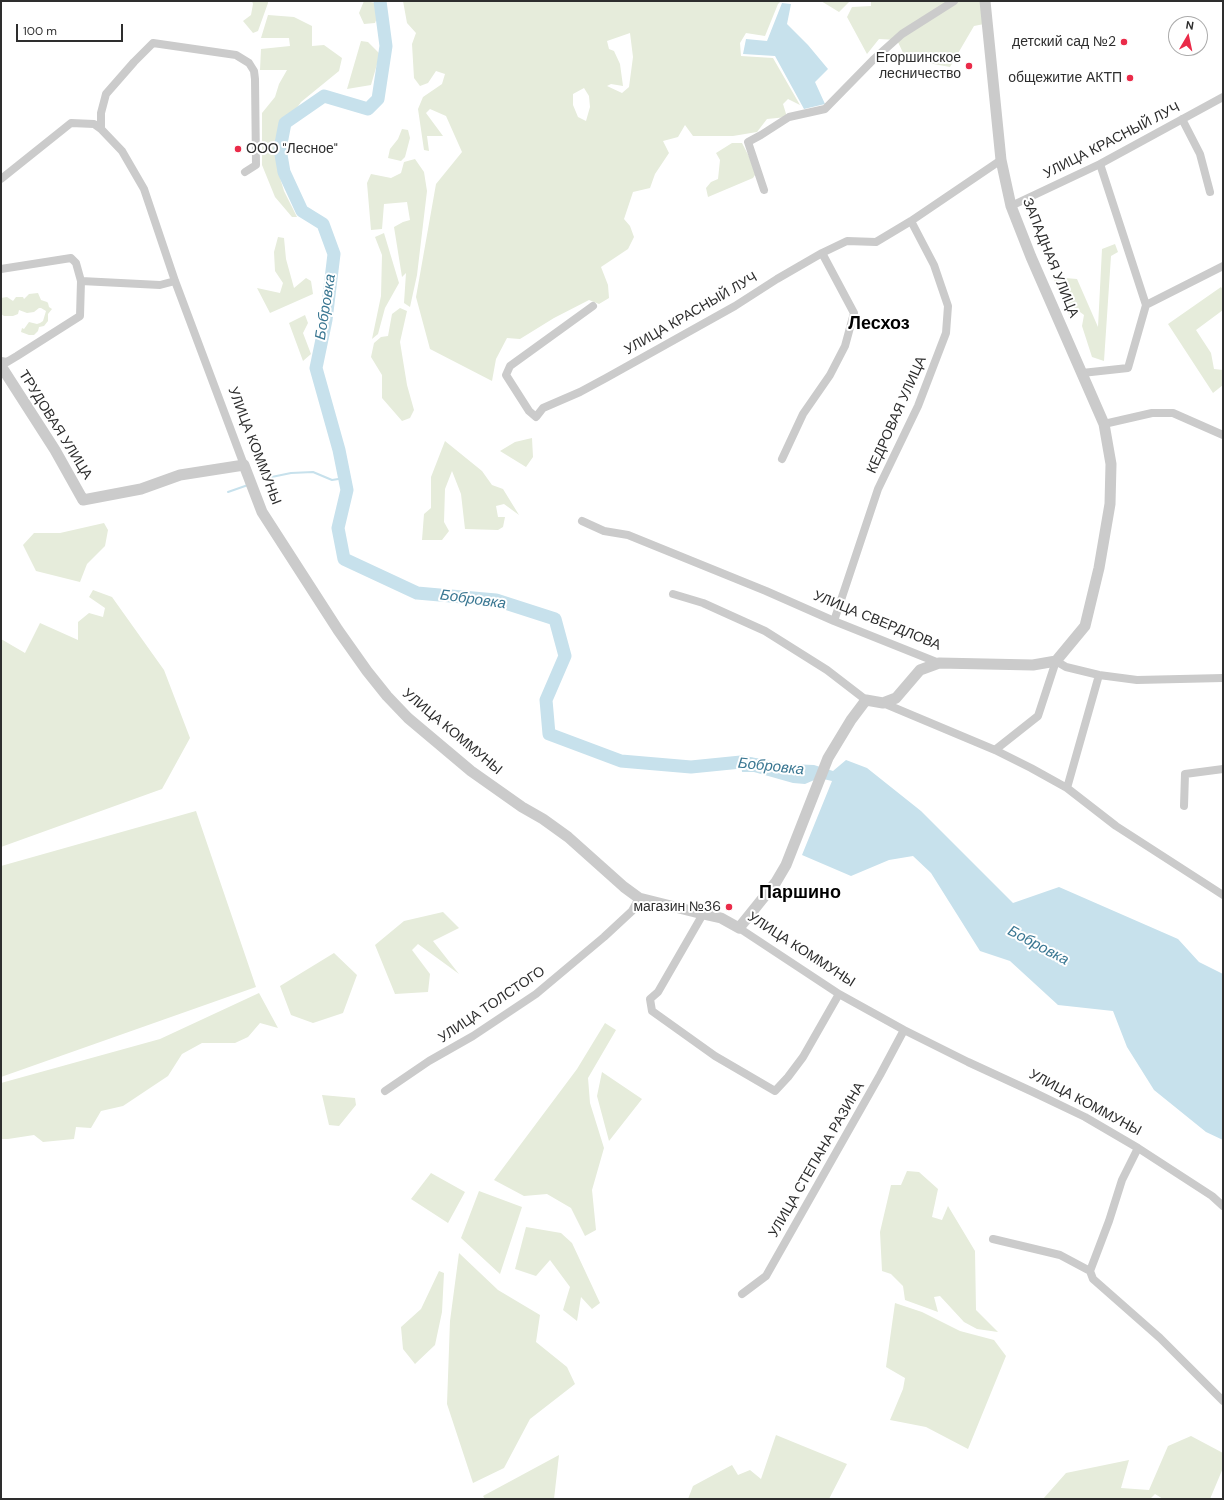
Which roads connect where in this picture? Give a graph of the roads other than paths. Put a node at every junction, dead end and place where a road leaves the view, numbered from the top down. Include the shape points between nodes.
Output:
1 (954, 1) edge
2 (985, 1) edge
3 (1223, 97) edge
4 (1182, 119) junction
5 (100, 129) junction
6 (1001, 160) junction
7 (1100, 164) junction
8 (245, 172) dead end
9 (1, 179) edge
10 (764, 190) dead end
11 (1210, 192) dead end
12 (1011, 206) junction
13 (911, 221) junction
14 (822, 253) junction
15 (1223, 266) edge
16 (1, 269) edge
17 (175, 280) junction
18 (81, 281) junction
19 (1146, 305) junction
20 (593, 306) dead end
21 (1, 361) edge
22 (1, 366) edge
23 (1082, 373) junction
24 (1104, 424) junction
25 (1223, 435) edge
26 (782, 459) dead end
27 (244, 465) junction
28 (582, 521) dead end
29 (673, 594) dead end
30 (834, 621) junction
31 (1056, 661) junction
32 (940, 663) junction
33 (1099, 676) junction
34 (1223, 678) edge
35 (866, 700) junction
36 (883, 703) junction
37 (995, 750) junction
38 (1223, 769) edge
39 (1066, 788) junction
40 (1184, 806) dead end
41 (1223, 895) edge
42 (639, 898) junction
43 (703, 914) junction
44 (738, 928) junction
45 (839, 994) junction
46 (904, 1030) junction
47 (385, 1091) dead end
48 (1138, 1148) junction
49 (1223, 1206) edge
50 (993, 1239) dead end
51 (1090, 1271) junction
52 (742, 1294) dead end
53 (1223, 1401) edge

1 - 10 street via 902,34 825,109 789,117 748,142
2 - 6 street, ЗАПАДНАЯ УЛИЦА
3 - 4 street, УЛИЦА КРАСНЫЙ ЛУЧ
4 - 7 street, УЛИЦА КРАСНЫЙ ЛУЧ
4 - 11 street via 1200,154
5 - 8 street via 106,94 154,43 236,55 249,63 255,79 256,165
5 - 9 street via 94,124 71,123
5 - 17 street, УЛИЦА КОММУНЫ via 122,151 144,189
6 - 12 street, ЗАПАДНАЯ УЛИЦА
6 - 13 street, УЛИЦА КРАСНЫЙ ЛУЧ
7 - 12 street, УЛИЦА КРАСНЫЙ ЛУЧ
7 - 19 street
12 - 23 street, ЗАПАДНАЯ УЛИЦА
13 - 14 street, УЛИЦА КРАСНЫЙ ЛУЧ via 876,242 846,241
13 - 30 street, КЕДРОВАЯ УЛИЦА via 934,265 948,306 946,333 918,406 878,488
14 - 20 street, УЛИЦА КРАСНЫЙ ЛУЧ via 735,306 580,392 543,408 536,417 529,411 506,375 510,366
14 - 26 street via 854,313 845,346 830,375 803,414
15 - 19 street
16 - 18 street via 71,258 76,263
17 - 18 street via 160,285
17 - 27 street, УЛИЦА КОММУНЫ
18 - 21 street via 80,316 7,362
19 - 23 street via 1128,368
22 - 27 street, ТРУДОВАЯ УЛИЦА via 55,450 83,500 141,489 180,475
23 - 24 street, ЗАПАДНАЯ УЛИЦА
24 - 25 street via 1152,413 1173,413
24 - 31 street, ЗАПАДНАЯ УЛИЦА via 1111,464 1110,504 1100,568 1085,626
27 - 42 street, УЛИЦА КОММУНЫ via 262,512 338,630 387,696 408,718 471,771 568,837
28 - 30 street, УЛИЦА СВЕРДЛОВА via 604,531 628,535
29 - 35 street via 703,603 766,631 827,670
30 - 32 street, УЛИЦА СВЕРДЛОВА
31 - 32 street, УЛИЦА СВЕРДЛОВА via 1033,664
31 - 33 street via 1066,667
31 - 37 street via 1038,716
32 - 36 street via 920,670 896,698
33 - 34 street via 1137,680
33 - 39 street
35 - 36 street
35 - 44 street via 828,758 786,865 776,882
36 - 37 street
37 - 39 street
38 - 40 street via 1185,774
39 - 41 street via 1116,826
42 - 43 street, УЛИЦА КОММУНЫ
42 - 47 street, УЛИЦА ТОЛСТОГО via 632,911 536,994
43 - 44 street, УЛИЦА КОММУНЫ via 721,918
43 - 45 street via 658,992 650,999 652,1011 715,1056 775,1091 803,1056
44 - 45 street, УЛИЦА КОММУНЫ
45 - 46 street, УЛИЦА КОММУНЫ
46 - 48 street, УЛИЦА КОММУНЫ via 1085,1117
46 - 52 street, УЛИЦА СТЕПАНА РАЗИНА via 766,1276
48 - 49 street, УЛИЦА КОММУНЫ via 1212,1196
48 - 51 street via 1122,1180
50 - 51 street via 1060,1255
51 - 53 street via 1093,1279 1160,1338

